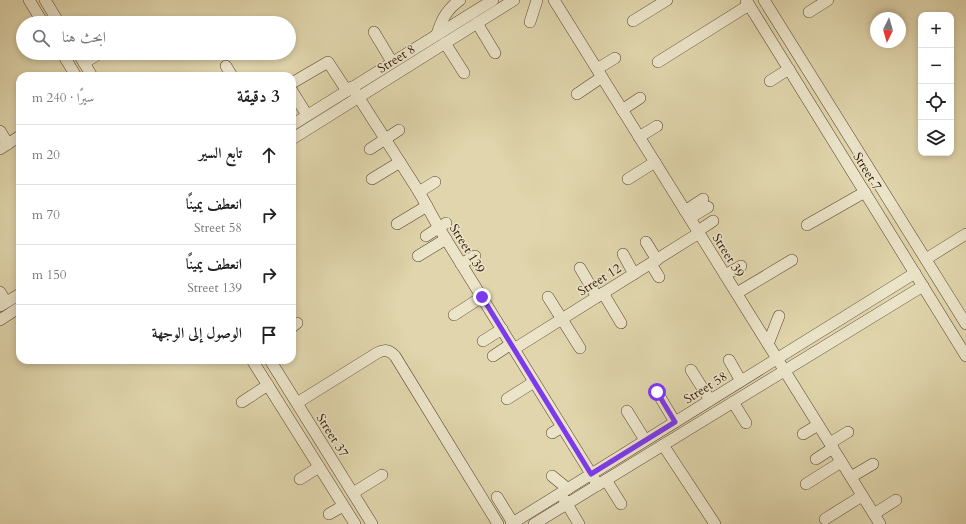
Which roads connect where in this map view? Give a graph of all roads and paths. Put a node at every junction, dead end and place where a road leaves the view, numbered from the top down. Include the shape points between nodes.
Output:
1 (28, 0) edge
2 (45, 0) edge
3 (460, 0) edge
4 (493, 0) edge
5 (514, 0) edge
6 (537, 0) edge
7 (554, 0) edge
8 (667, 0) edge
9 (764, 0) edge
10 (828, 0) edge
11 (748, 2) edge
12 (809, 12) dead end
13 (38, 16) edge
14 (55, 16) edge
15 (633, 21) dead end
16 (530, 22) dead end
17 (477, 23) junction
18 (374, 32) dead end
19 (437, 34) junction
20 (445, 43) junction
21 (495, 53) dead end
22 (615, 58) dead end
23 (66, 60) edge
24 (82, 60) edge
25 (90, 60) edge
26 (392, 62) junction
27 (658, 62) dead end
28 (84, 64) junction
29 (226, 66) dead end
30 (789, 69) junction
31 (74, 72) edge
32 (89, 72) edge
33 (230, 72) edge
34 (464, 73) dead end
35 (600, 73) junction
36 (296, 81) edge
37 (770, 81) dead end
38 (346, 91) junction
39 (577, 94) dead end
40 (296, 98) edge
41 (358, 98) junction
42 (640, 98) dead end
43 (622, 110) junction
44 (307, 116) junction
45 (296, 123) edge
46 (657, 126) dead end
47 (399, 130) dead end
48 (0, 131) edge
49 (296, 137) edge
50 (639, 137) junction
51 (16, 138) edge
52 (385, 139) junction
53 (4, 146) edge
54 (370, 149) dead end
55 (400, 162) junction
56 (655, 162) junction
57 (628, 178) dead end
58 (372, 179) dead end
59 (435, 182) dead end
60 (419, 192) junction
61 (864, 192) junction
62 (706, 203) dead end
63 (427, 206) junction
64 (688, 214) junction
65 (713, 221) dead end
66 (397, 224) dead end
67 (807, 225) dead end
68 (443, 226) junction
69 (698, 232) junction
70 (966, 234) edge
71 (426, 236) dead end
72 (446, 239) junction
73 (646, 242) dead end
74 (623, 254) dead end
75 (418, 256) dead end
76 (475, 256) dead end
77 (926, 259) junction
78 (792, 260) dead end
79 (654, 262) junction
80 (461, 264) junction
81 (741, 266) dead end
82 (580, 268) dead end
83 (915, 273) junction
84 (634, 274) junction
85 (725, 275) junction
86 (659, 277) dead end
87 (922, 286) junction
88 (0, 292) edge
89 (737, 294) junction
90 (600, 295) junction
91 (16, 296) edge
92 (482, 297) junction
93 (548, 297) dead end
94 (3, 304) edge
95 (16, 310) edge
96 (454, 315) dead end
97 (779, 316) dead end
98 (565, 317) junction
99 (0, 320) edge
100 (621, 323) dead end
101 (966, 324) edge
102 (502, 329) junction
103 (483, 341) dead end
104 (768, 344) junction
105 (582, 346) dead end
106 (512, 347) junction
107 (493, 356) dead end
108 (966, 356) edge
109 (777, 358) junction
110 (728, 360) dead end
111 (255, 364) edge
112 (272, 364) edge
113 (691, 370) dead end
114 (784, 370) junction
115 (741, 381) junction
116 (534, 382) junction
117 (268, 385) junction
118 (657, 392) dead end
119 (507, 398) dead end
120 (710, 400) junction
121 (242, 402) dead end
122 (733, 402) junction
123 (297, 404) junction
124 (625, 412) dead end
125 (675, 422) junction
126 (746, 423) dead end
127 (818, 425) junction
128 (562, 427) junction
129 (848, 432) dead end
130 (552, 433) dead end
131 (804, 434) dead end
132 (643, 442) junction
133 (663, 445) junction
134 (831, 446) junction
135 (816, 459) dead end
136 (841, 462) junction
137 (873, 464) dead end
138 (319, 467) junction
139 (591, 474) junction
140 (382, 475) dead end
141 (552, 476) dead end
142 (851, 477) junction
143 (300, 479) dead end
144 (602, 482) junction
145 (806, 484) dead end
146 (564, 491) junction
147 (353, 493) junction
148 (862, 496) junction
149 (497, 498) dead end
150 (896, 500) dead end
151 (567, 504) junction
152 (621, 504) dead end
153 (343, 506) junction
154 (330, 514) dead end
155 (874, 514) junction
156 (825, 519) dead end
157 (541, 522) edge
158 (512, 523) edge
159 (355, 524) edge
160 (372, 524) edge
161 (498, 524) edge
162 (579, 524) edge
163 (715, 524) edge
164 (880, 524) edge

1 - 13 street
2 - 14 street
3 - 19 street via 441,20
4 - 19 street, Street 8
5 - 17 street, Street 8
6 - 16 street
7 - 35 street, Street 39
8 - 15 street
9 - 77 street, Street 7
10 - 12 street
11 - 27 street
11 - 30 street, Street 7
17 - 20 street, Street 8
17 - 21 street
18 - 26 street
19 - 26 street, Street 8
20 - 34 street
20 - 41 street, Street 8
22 - 35 street
23 - 31 street
24 - 28 street
25 - 28 street
26 - 38 street, Street 8
28 - 32 street
29 - 33 street
30 - 37 street
30 - 61 street, Street 7
35 - 39 street
35 - 43 street, Street 39
36 - 38 street, Street 139 via 325,64
38 - 41 street, Street 139
38 - 44 street, Street 8
40 - 44 street
41 - 49 street, Street 8
41 - 52 street, Street 139
42 - 43 street
43 - 50 street, Street 39
44 - 45 street, Street 8
46 - 50 street
47 - 52 street
48 - 53 street
50 - 56 street, Street 39
51 - 53 street
52 - 54 street
52 - 55 street, Street 139
55 - 58 street
55 - 60 street, Street 139
56 - 57 street
56 - 64 street, Street 39
59 - 60 street
60 - 63 street, Street 139
61 - 67 street
61 - 83 street, Street 7
62 - 64 street
63 - 66 street
63 - 68 street, Street 139
64 - 69 street, Street 39
65 - 69 street, Street 12
68 - 71 street
68 - 72 street, Street 139
69 - 79 street, Street 12
69 - 85 street, Street 39
70 - 77 street
72 - 75 street
72 - 80 street, Street 139
73 - 79 street
74 - 84 street
76 - 80 street
77 - 101 street, Street 7
78 - 89 street
79 - 84 street, Street 12
79 - 86 street
80 - 92 street, Street 139
81 - 85 street
82 - 90 street
83 - 87 street, Street 7
83 - 109 street, Street 58
84 - 90 street, Street 12
85 - 89 street, Street 39
87 - 108 street, Street 7
87 - 114 street, Street 58
88 - 94 street
89 - 104 street, Street 39
90 - 98 street, Street 12
90 - 100 street
91 - 94 street
92 - 96 street
92 - 102 street, Street 139
93 - 98 street
95 - 99 street
97 - 104 street
98 - 105 street
98 - 106 street, Street 12
102 - 103 street
102 - 106 street, Street 139
104 - 109 street, Street 39
106 - 107 street, Street 12
106 - 116 street, Street 139
109 - 114 street, Street 39
109 - 115 street, Street 58
110 - 115 street
111 - 117 street
112 - 123 street, Street 37
113 - 120 street
114 - 122 street, Street 58
114 - 127 street, Street 39
115 - 120 street, Street 58
116 - 119 street
116 - 128 street, Street 139
117 - 121 street
117 - 138 street
118 - 125 street
120 - 125 street, Street 58
122 - 126 street
122 - 133 street, Street 58
123 - 147 street, Street 37
123 - 161 street via 376,352 390,351
124 - 132 street
125 - 132 street, Street 58
127 - 131 street
127 - 134 street, Street 39
128 - 130 street
128 - 139 street, Street 139
129 - 134 street
132 - 139 street, Street 58
133 - 144 street, Street 58
133 - 163 street
134 - 135 street
134 - 136 street, Street 39
136 - 142 street, Street 39
136 - 145 street
137 - 142 street
138 - 143 street
138 - 153 street
139 - 144 street, Street 139
139 - 146 street, Street 58
140 - 147 street
141 - 146 street
142 - 148 street, Street 39
144 - 151 street, Street 58
144 - 152 street, Street 139
146 - 151 street
146 - 158 street, Street 58
147 - 160 street, Street 37
148 - 155 street, Street 39
148 - 156 street
149 - 158 street
150 - 155 street
151 - 157 street, Street 58
151 - 162 street
153 - 154 street
153 - 159 street
155 - 164 street, Street 39

